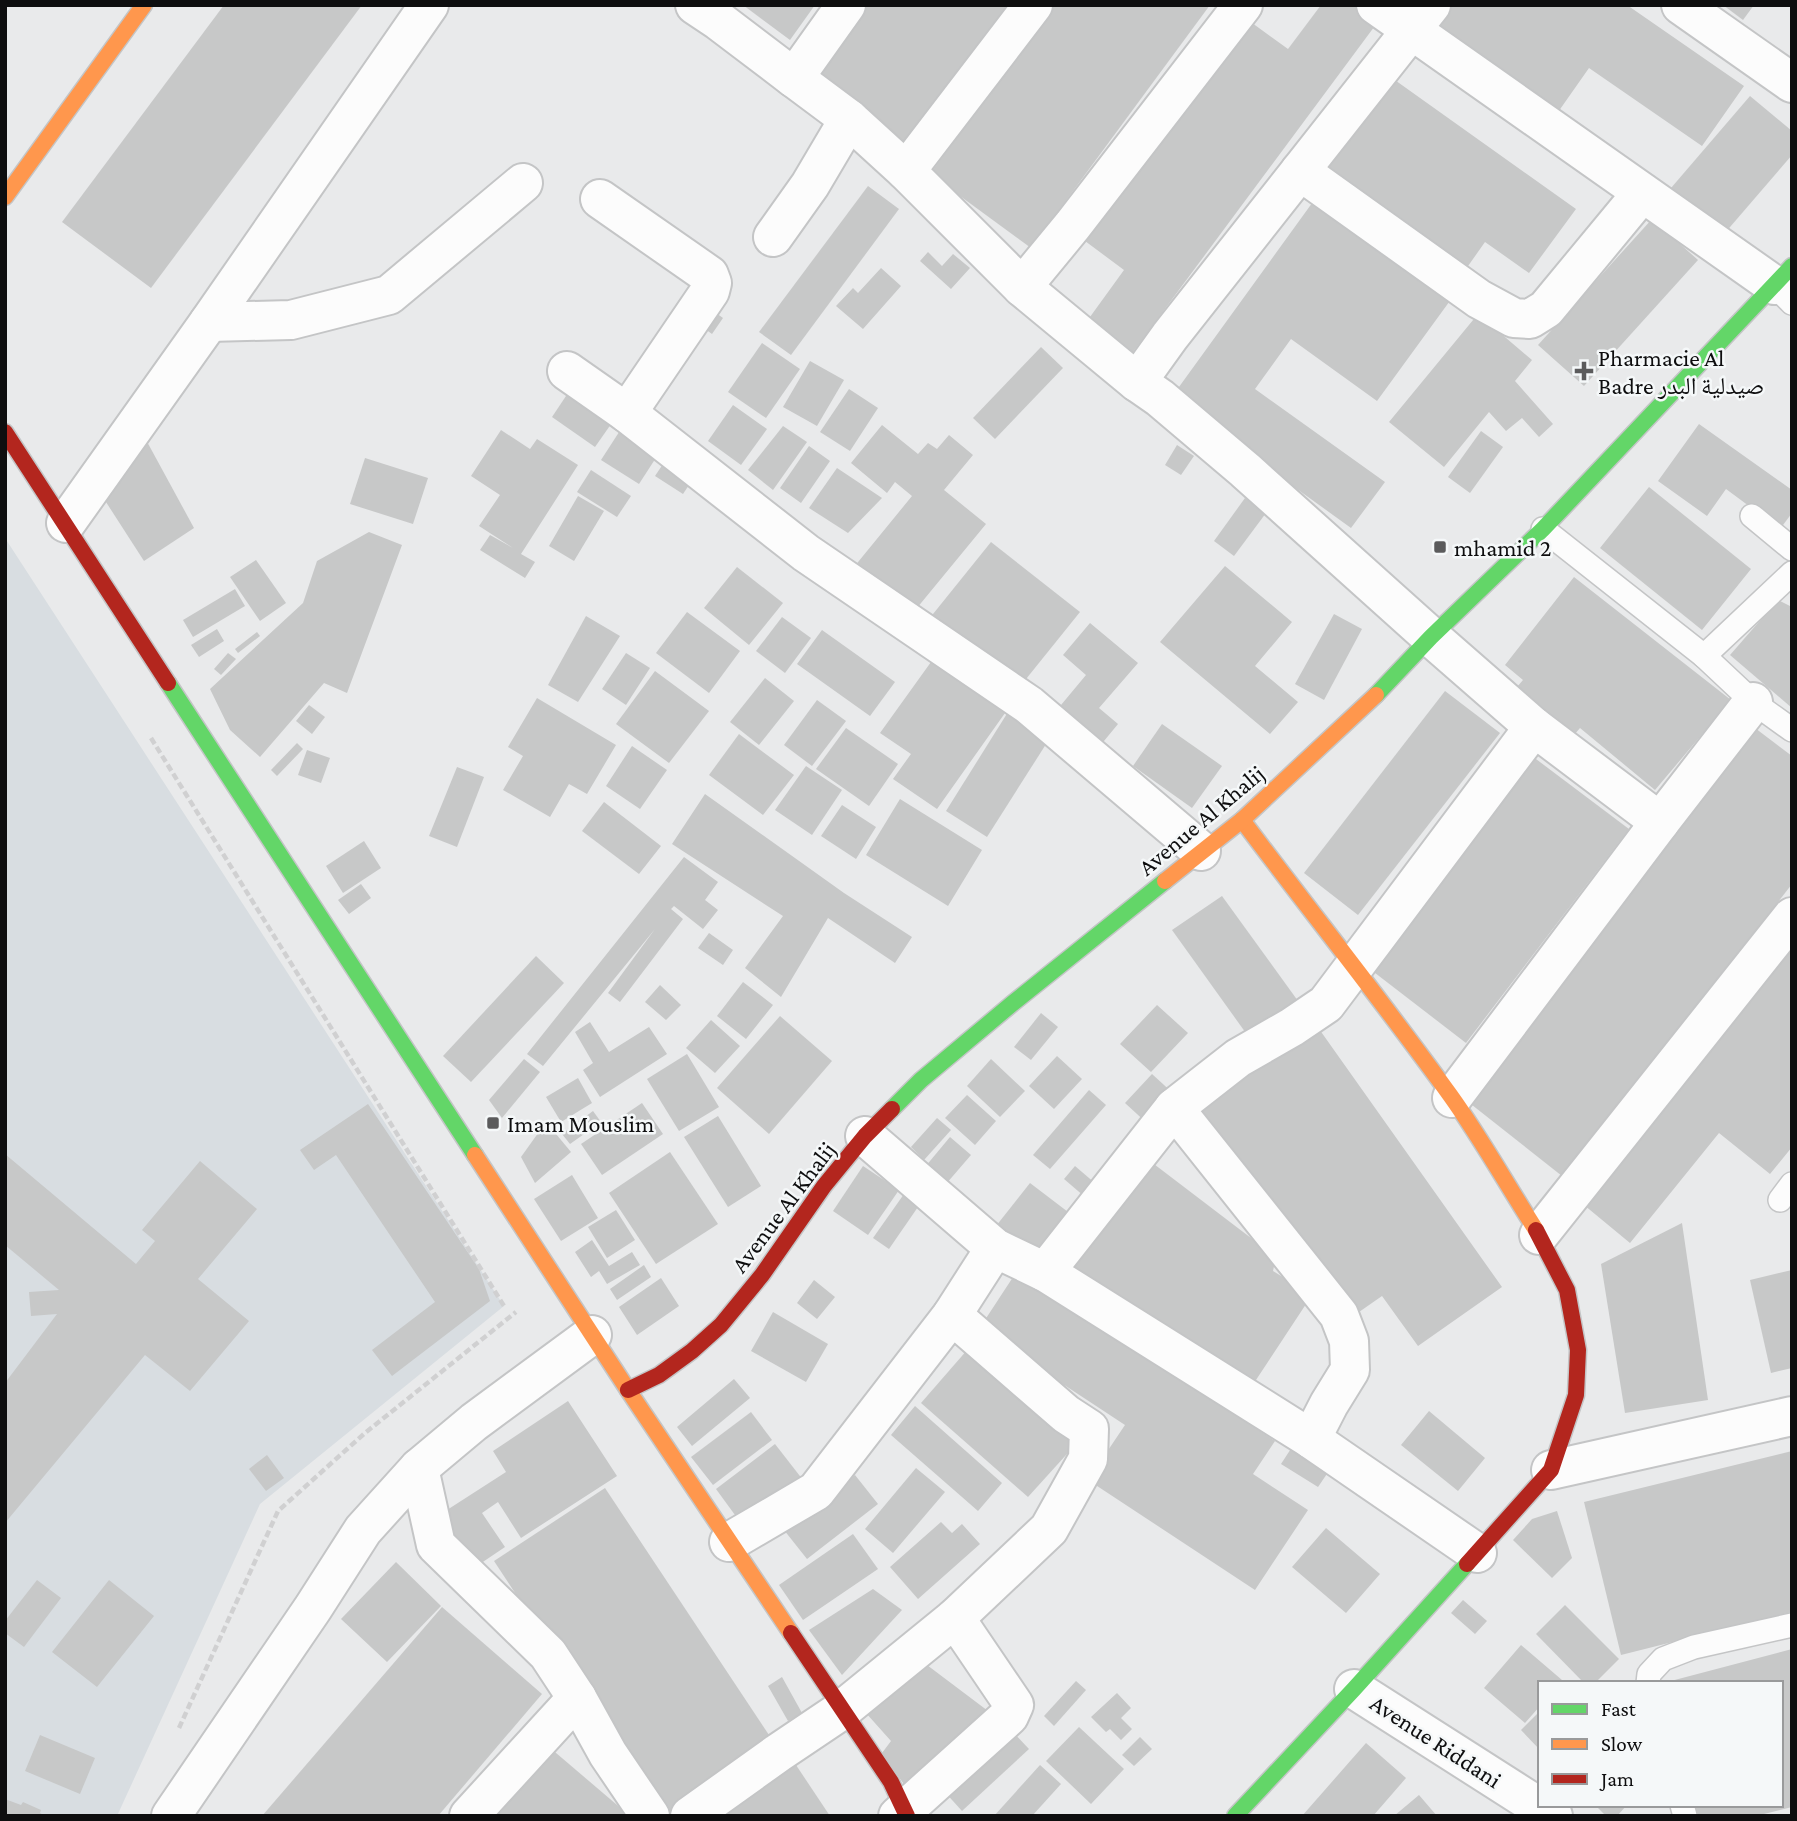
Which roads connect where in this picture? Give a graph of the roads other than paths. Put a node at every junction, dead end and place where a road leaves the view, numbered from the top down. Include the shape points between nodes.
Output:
1 (144, 5) edge
2 (429, 5) edge
3 (695, 5) edge
4 (846, 5) edge
5 (1033, 5) edge
6 (1243, 5) edge
7 (1376, 5) edge
8 (1681, 5) edge
9 (1421, 18) edge
10 (794, 78) junction
11 (1792, 83) edge
12 (849, 119) junction
13 (906, 171) junction
14 (1300, 171) junction
15 (523, 183) dead end
16 (1642, 193) junction
17 (5, 197) edge
18 (600, 199) dead end
19 (773, 237) dead end
20 (1786, 285) edge
21 (1022, 287) junction
22 (209, 322) junction
23 (567, 371) dead end
24 (1137, 382) junction
25 (627, 413) junction
26 (5, 432) edge
27 (1752, 516) dead end
28 (66, 523) junction
29 (1544, 529) junction
30 (1792, 549) edge
31 (1792, 573) edge
32 (1431, 637) junction
33 (1704, 656) junction
34 (1753, 702) junction
35 (1534, 727) junction
36 (1792, 730) edge
37 (1242, 820) junction
38 (1660, 822) junction
39 (1201, 851) junction
40 (1792, 917) edge
41 (1354, 966) junction
42 (1452, 1098) junction
43 (1174, 1108) junction
44 (865, 1136) junction
45 (1539, 1235) junction
46 (995, 1248) junction
47 (1045, 1272) junction
48 (952, 1315) junction
49 (592, 1335) junction
50 (628, 1390) junction
51 (1792, 1416) edge
52 (1311, 1439) junction
53 (419, 1468) junction
54 (1551, 1470) junction
55 (729, 1542) junction
56 (1478, 1553) junction
57 (955, 1618) junction
58 (1792, 1625) edge
59 (1648, 1681) edge
60 (1354, 1689) junction
61 (577, 1698) junction
62 (842, 1710) junction
63 (1538, 1806) edge
64 (903, 1814) edge
65 (171, 1816) edge
66 (469, 1816) edge
67 (650, 1816) edge
68 (690, 1816) edge
69 (1235, 1816) edge

1 - 17 street
2 - 22 street
3 - 10 street
4 - 10 street
5 - 13 street
6 - 21 street
7 - 9 street
8 - 11 street
9 - 14 street
9 - 16 street
10 - 12 street
12 - 13 street
12 - 19 street
13 - 21 street
14 - 16 street via 1479,299 1514,318 1530,319 1546,309
14 - 24 street
15 - 22 street via 389,295 291,320
16 - 20 street
18 - 25 street via 693,262 712,283
20 - 29 street, Avenue Al Khalij
21 - 24 street
22 - 28 street
23 - 25 street
24 - 32 street via 1245,470
25 - 39 street via 806,553 1029,705
26 - 28 street
27 - 30 lane
28 - 49 street
29 - 32 street, Avenue Al Khalij
29 - 33 lane
31 - 33 lane
32 - 35 street
32 - 37 street, Avenue Al Khalij via 1370,701
33 - 34 lane
34 - 36 lane
34 - 38 street
35 - 38 street
35 - 41 street
37 - 39 street, Avenue Al Khalij
37 - 41 street
38 - 42 street
39 - 44 street, Avenue Al Khalij via 921,1080
40 - 45 street
41 - 42 street
41 - 43 street via 1326,1004 1238,1058
42 - 45 street
43 - 47 street
43 - 52 street via 1339,1315 1349,1341 1350,1370
44 - 46 street
44 - 50 street, Avenue Al Khalij via 720,1325 659,1375
45 - 54 street via 1567,1290 1578,1350 1576,1395
46 - 47 street
46 - 48 street
47 - 52 street
48 - 55 street via 816,1491
48 - 57 street via 1089,1429 1088,1459 1049,1530
49 - 50 street
49 - 53 street
50 - 55 street
51 - 54 street
52 - 56 street
53 - 61 street via 436,1545 548,1654
53 - 65 street via 363,1530
54 - 56 street
55 - 62 street
56 - 60 street
57 - 62 street
57 - 64 street via 1014,1705 1009,1716
58 - 59 lane via 1694,1647 1663,1659
60 - 63 street, Avenue Riddani
60 - 69 street
61 - 66 street
61 - 67 street
62 - 64 street via 891,1783
62 - 68 street

